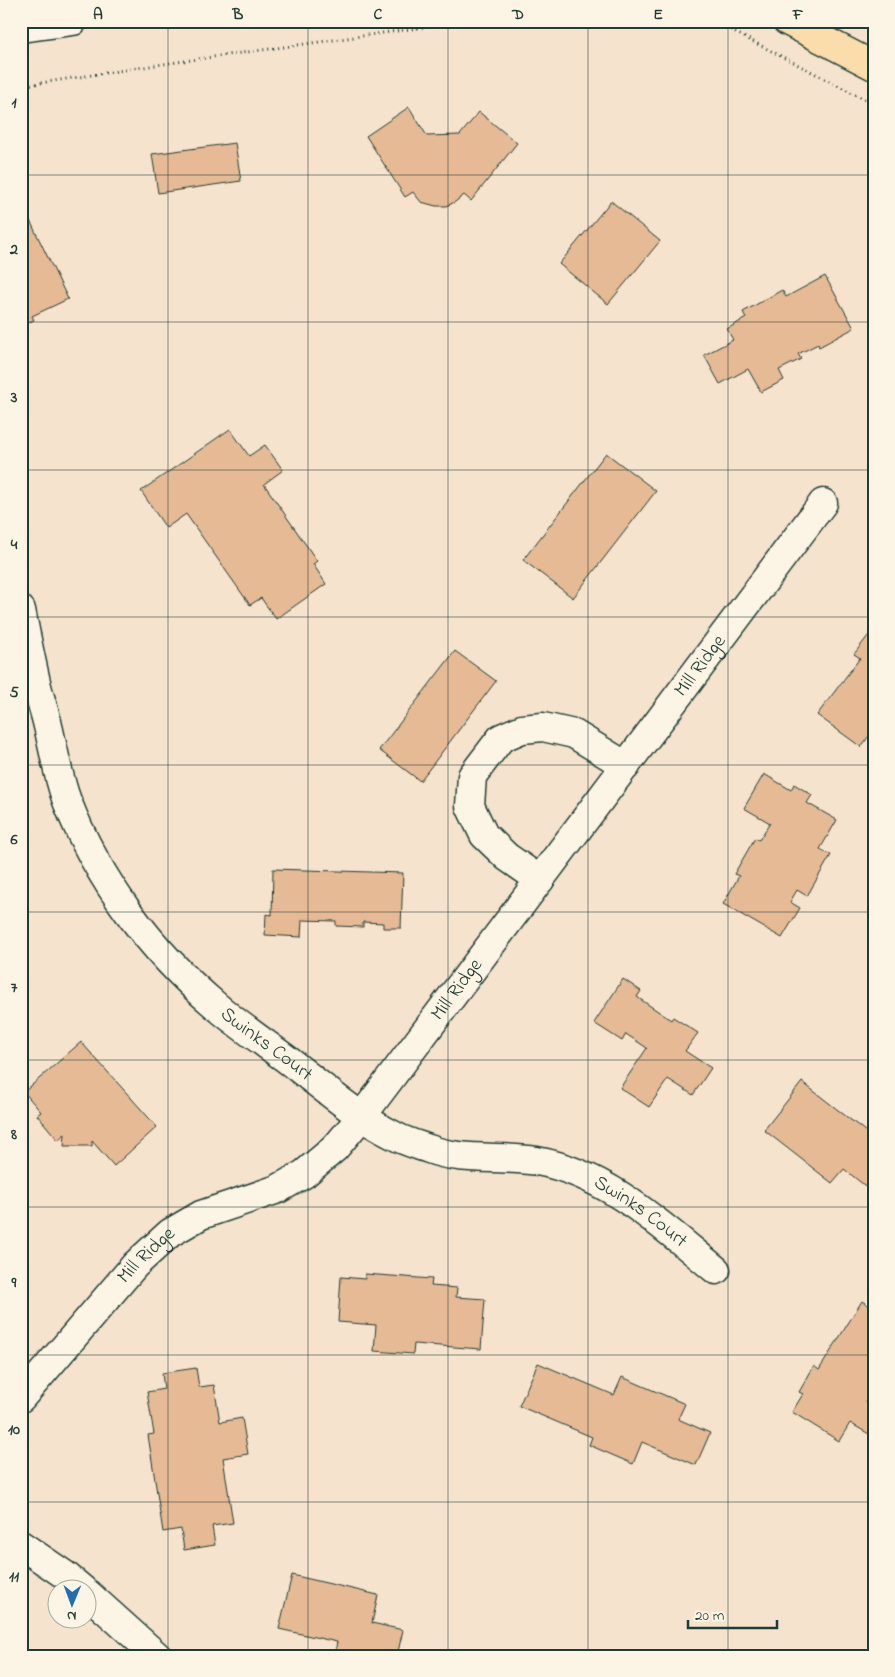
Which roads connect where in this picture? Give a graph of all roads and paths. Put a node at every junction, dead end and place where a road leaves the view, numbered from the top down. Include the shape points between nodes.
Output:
1 (73, 21) edge
2 (468, 21) edge
3 (713, 21) edge
4 (787, 21) edge
5 (21, 28) edge
6 (874, 66) edge
7 (21, 86) edge
8 (874, 104) edge
9 (823, 503) dead end
10 (21, 610) edge
11 (626, 766) junction
12 (540, 880) junction
13 (362, 1116) junction
14 (716, 1270) dead end
15 (21, 1398) edge
16 (21, 1545) edge
17 (72, 1580) edge
18 (98, 1603) edge
19 (157, 1656) edge

1 - 5 street
2 - 7 path
3 - 8 path
4 - 6 main road
9 - 11 street, Mill Ridge
10 - 13 street, Swinks Court via 57,768 67,801 96,864 148,939 189,982 217,1007
11 - 12 street, Mill Ridge
11 - 12 street via 574,734 543,727 522,729 501,738 472,776 470,806 484,835 507,857
12 - 13 street, Mill Ridge
13 - 14 street, Swinks Court via 396,1136 433,1151 457,1156 536,1161 562,1167 602,1184 653,1219
13 - 15 street, Mill Ridge via 335,1148 304,1174 278,1188 201,1215 170,1233 135,1265
16 - 17 street
18 - 19 street

